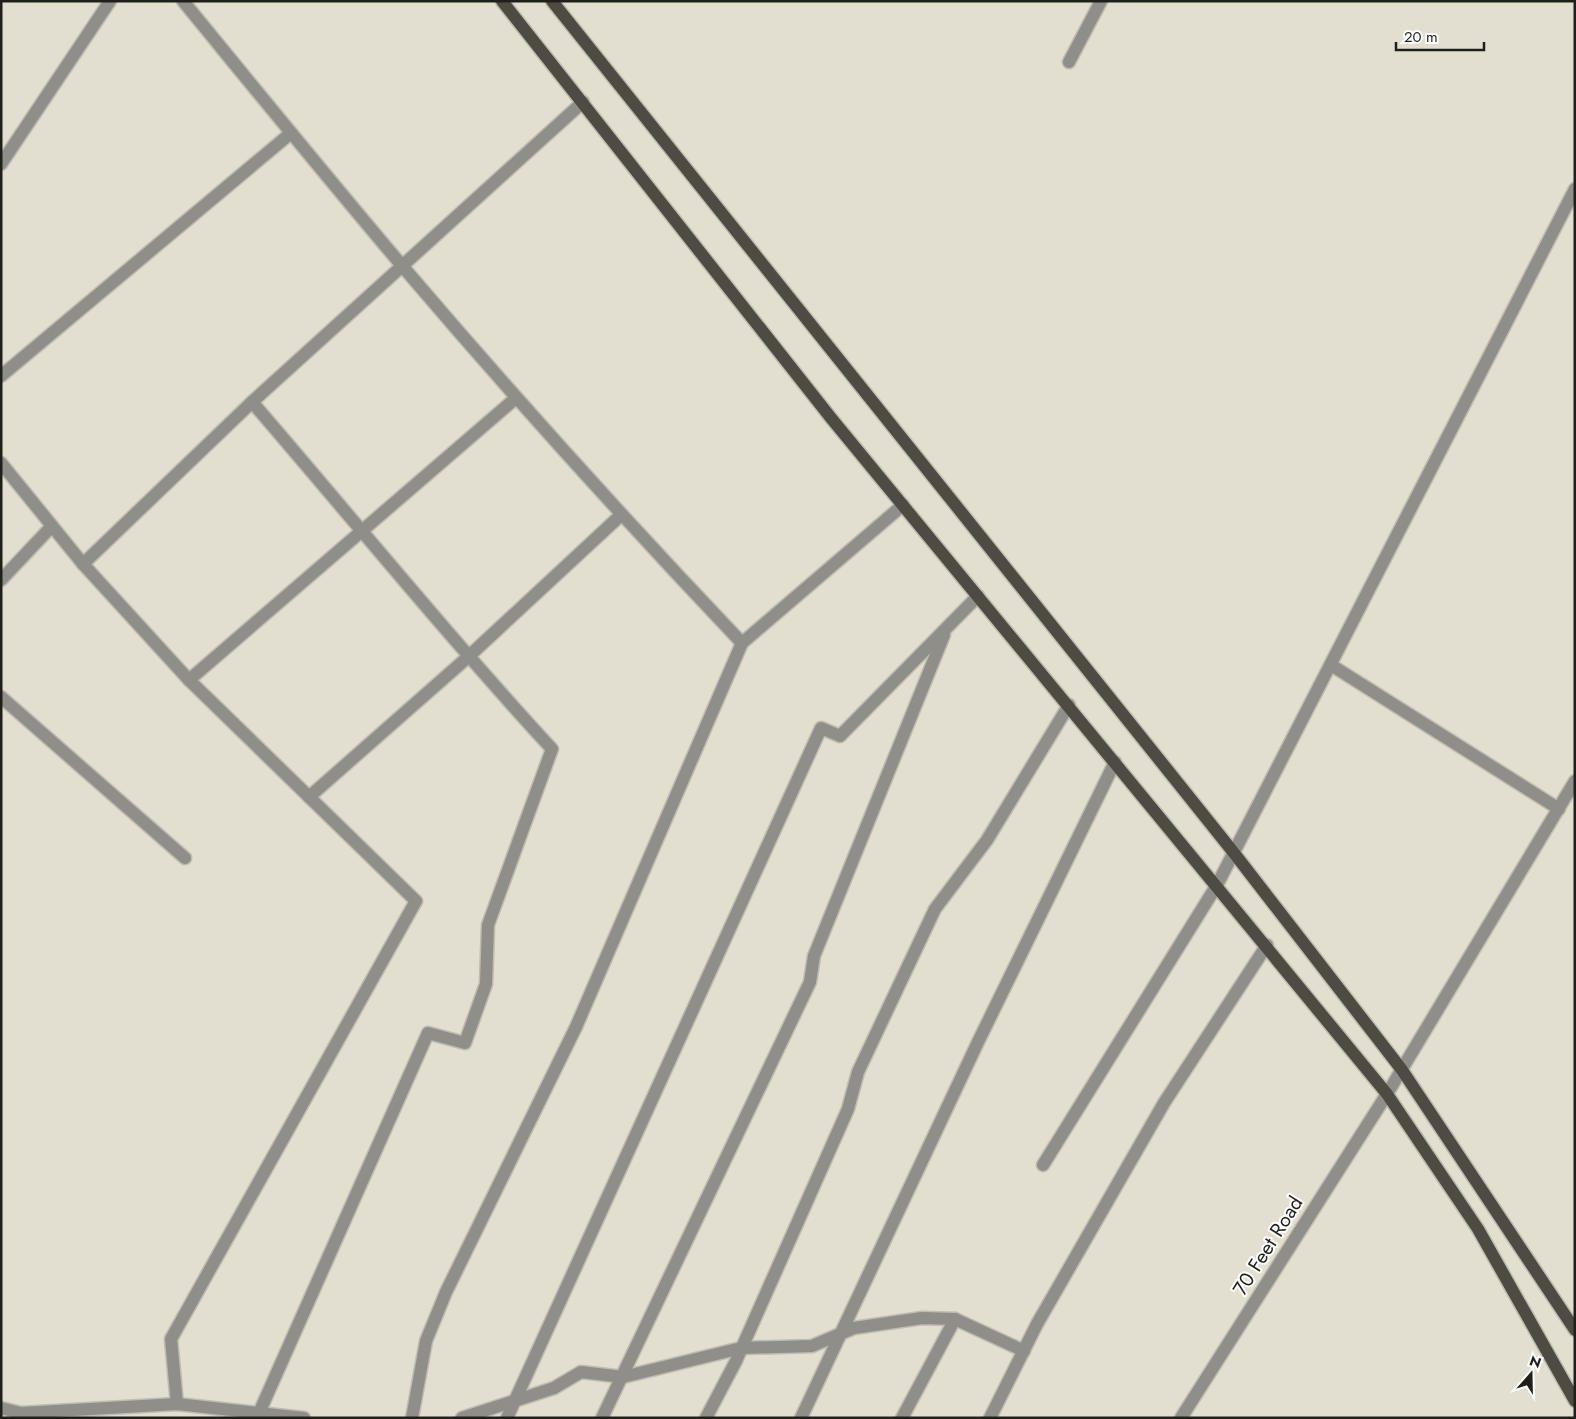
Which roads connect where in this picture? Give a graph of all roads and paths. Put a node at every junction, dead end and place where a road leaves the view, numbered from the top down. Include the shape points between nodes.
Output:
1 (110, 1) edge
2 (183, 1) edge
3 (502, 1) edge
4 (552, 1) edge
5 (1101, 1) edge
6 (1069, 62) dead end
7 (583, 102) junction
8 (291, 133) junction
9 (1, 164) edge
10 (1575, 189) edge
11 (402, 267) junction
12 (1, 376) edge
13 (516, 398) junction
14 (252, 402) junction
15 (1, 463) edge
16 (903, 505) junction
17 (621, 515) junction
18 (52, 526) junction
19 (363, 530) junction
20 (83, 564) junction
21 (1, 580) edge
22 (978, 596) junction
23 (946, 630) junction
24 (742, 643) junction
25 (468, 657) junction
26 (1330, 665) junction
27 (189, 680) junction
28 (1, 697) edge
29 (1069, 706) junction
30 (1116, 762) junction
31 (1575, 782) edge
32 (309, 797) junction
33 (1559, 809) junction
34 (1234, 853) junction
35 (184, 858) dead end
36 (1217, 886) junction
37 (1267, 945) junction
38 (1402, 1070) junction
39 (1387, 1094) junction
40 (1043, 1166) dead end
41 (954, 1319) junction
42 (1575, 1330) edge
43 (840, 1334) junction
44 (741, 1348) junction
45 (1024, 1351) junction
46 (623, 1377) junction
47 (516, 1400) junction
48 (1575, 1401) edge
49 (178, 1404) junction
50 (1, 1408) edge
51 (259, 1413) junction
52 (304, 1418) edge
53 (412, 1418) edge
54 (462, 1418) edge
55 (507, 1418) edge
56 (602, 1418) edge
57 (706, 1418) edge
58 (801, 1418) edge
59 (902, 1418) edge
60 (990, 1418) edge
61 (1181, 1418) edge

1 - 9 street
2 - 8 street
3 - 7 main road
4 - 34 main road
5 - 6 street
7 - 11 street
7 - 16 main road
8 - 11 street
8 - 12 street
10 - 26 street
11 - 13 street
11 - 14 street
13 - 17 street
13 - 19 street
14 - 19 street
14 - 20 street
15 - 18 street
16 - 22 main road
16 - 24 street
17 - 24 street
17 - 25 street
18 - 20 street
18 - 21 street
19 - 25 street
19 - 27 street
20 - 27 street
22 - 23 street
22 - 29 main road
23 - 46 street via 814,956 810,982
23 - 47 street via 840,736 821,728
24 - 53 street via 576,1027 446,1292 426,1341
25 - 32 street
25 - 51 street via 552,749 488,925 486,984 465,1043 428,1033
26 - 33 street
26 - 34 street
27 - 32 street
28 - 35 street
29 - 30 main road
29 - 44 street via 987,840 935,909 858,1072 848,1110
30 - 36 main road
30 - 43 street via 978,1042
31 - 33 street, 70 Feet Road
32 - 49 street via 416,901 171,1339
33 - 38 street, 70 Feet Road
34 - 36 street
34 - 38 main road
36 - 37 main road
36 - 40 street
37 - 39 main road
37 - 45 street via 1164,1102
38 - 39 street, 70 Feet Road
38 - 42 main road
39 - 48 main road via 1478,1229
39 - 61 street, 70 Feet Road
41 - 43 street via 922,1318 854,1328
41 - 45 street
41 - 59 street
43 - 44 street via 812,1346
43 - 58 street
44 - 46 street
44 - 57 street
45 - 60 street
46 - 47 street via 581,1372 554,1388
46 - 56 street
47 - 54 street
47 - 55 street
49 - 50 street via 21,1413
49 - 51 street
51 - 52 street

